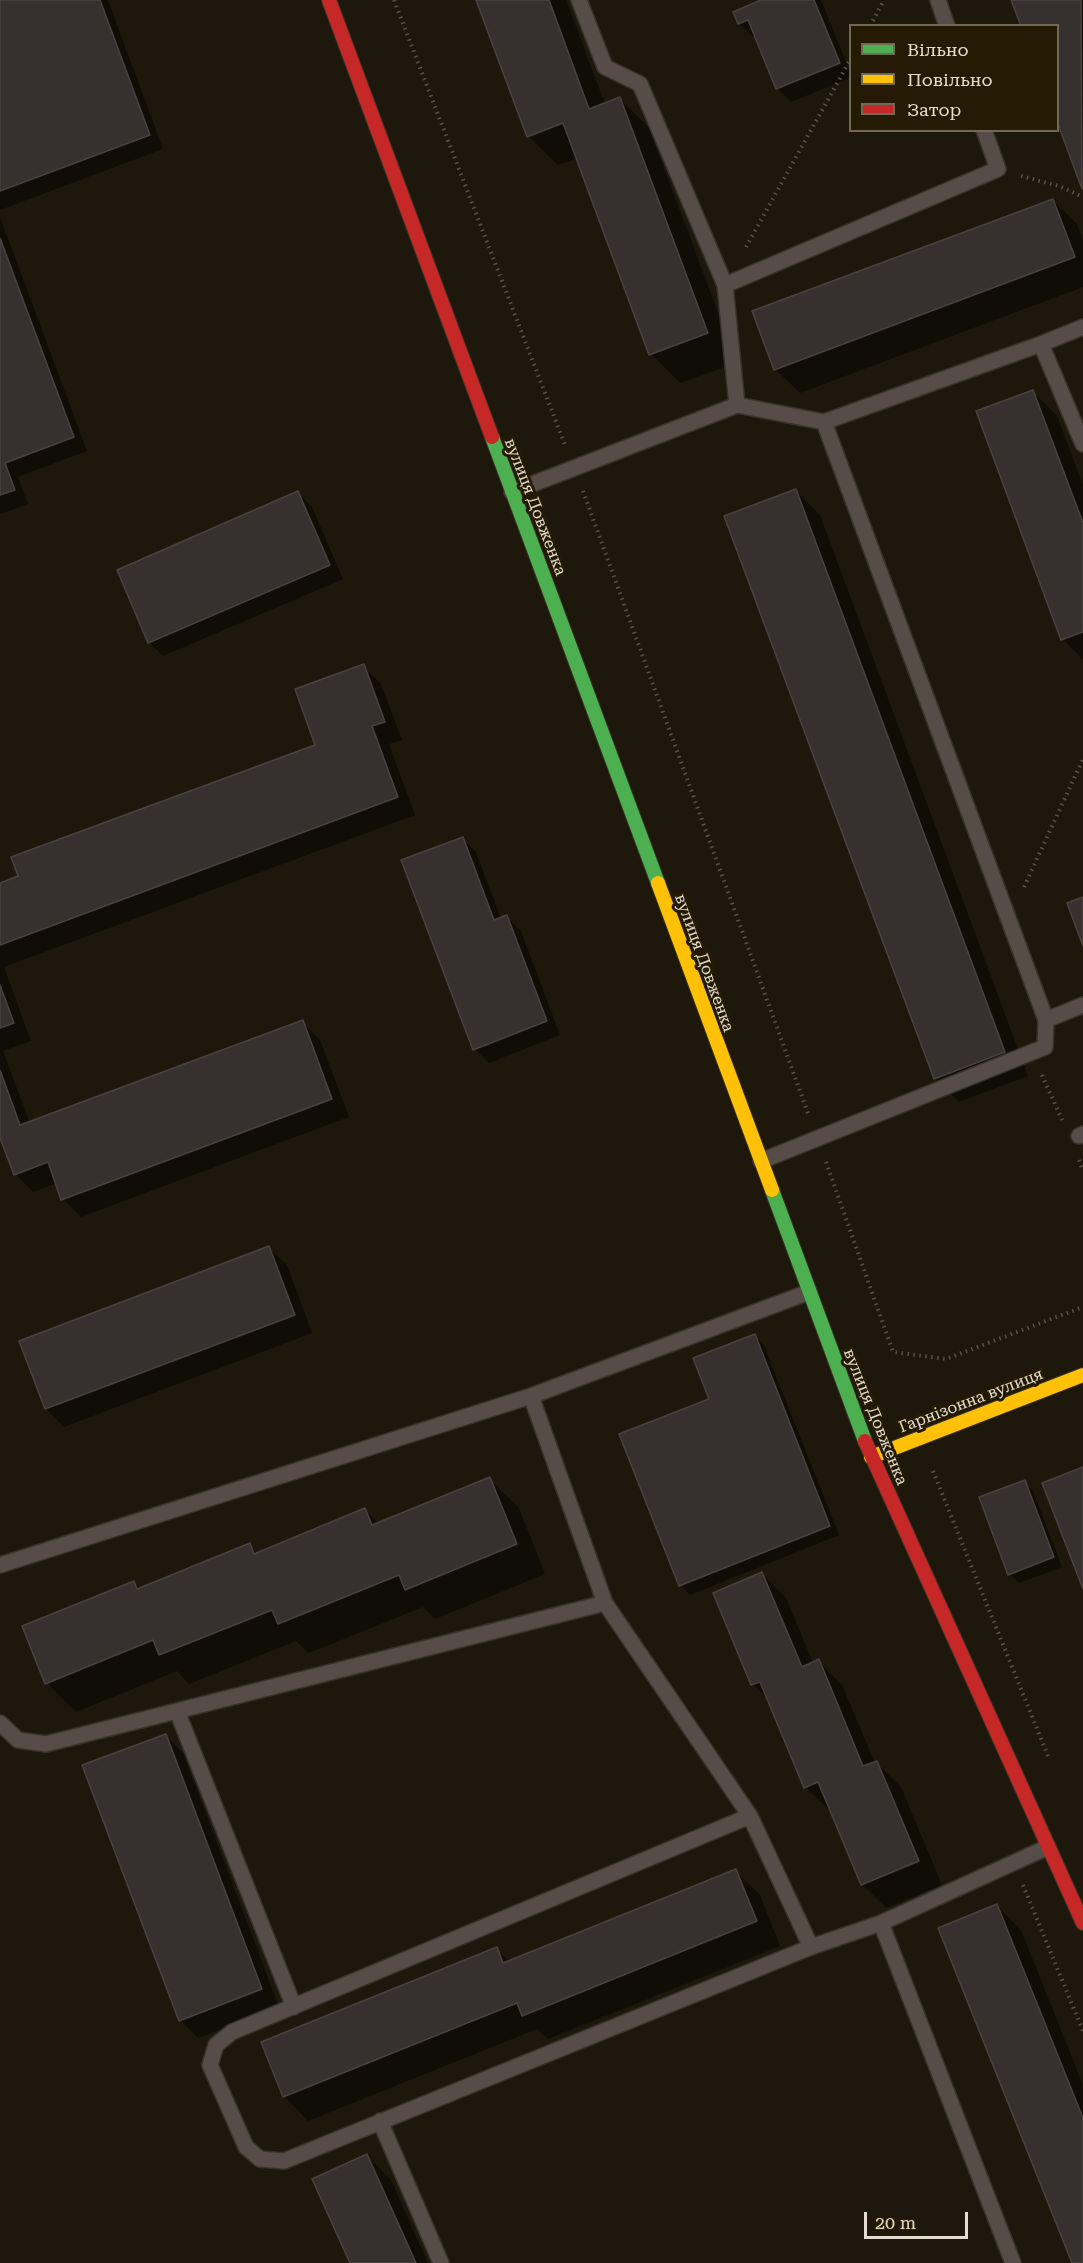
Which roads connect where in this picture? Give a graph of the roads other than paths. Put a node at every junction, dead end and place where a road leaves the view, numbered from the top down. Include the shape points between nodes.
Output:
1 (329, 0) edge
2 (579, 0) edge
3 (938, 0) edge
4 (946, 24) edge
5 (985, 132) edge
6 (725, 285) junction
7 (1083, 327) edge
8 (1041, 344) junction
9 (737, 405) junction
10 (824, 422) junction
11 (1083, 444) edge
12 (512, 492) junction
13 (1083, 1005) edge
14 (1046, 1020) junction
15 (760, 1161) junction
16 (809, 1292) junction
17 (1083, 1375) edge
18 (531, 1396) junction
19 (871, 1457) junction
20 (0, 1565) edge
21 (605, 1603) junction
22 (177, 1711) junction
23 (0, 1723) edge
24 (750, 1816) junction
25 (1048, 1847) junction
26 (1067, 1887) junction
27 (1083, 1892) edge
28 (881, 1923) junction
29 (1083, 1923) edge
30 (811, 1947) junction
31 (294, 2007) junction
32 (380, 2121) junction
33 (441, 2263) edge
34 (1012, 2263) edge

1 - 12 street, вулиця Довженка
2 - 6 lane via 605,67 640,84
3 - 4 lane
5 - 6 lane via 998,169
6 - 9 lane
7 - 8 lane
8 - 10 lane
8 - 11 lane
9 - 10 lane
9 - 12 lane
10 - 14 lane
12 - 15 street, вулиця Довженка
13 - 14 lane
14 - 15 lane via 1045,1047 1033,1053
15 - 16 street, вулиця Довженка
16 - 18 lane
16 - 19 street, вулиця Довженка
17 - 19 street, Гарнізонна вулиця
18 - 20 lane
18 - 21 lane
19 - 25 street, вулиця Довженка
21 - 22 lane
21 - 24 lane
22 - 23 lane via 46,1744 18,1740
22 - 31 lane
24 - 30 lane
24 - 31 lane
25 - 26 street, вулиця Довженка
25 - 28 lane
26 - 27 lane
26 - 29 street, вулиця Довженка
28 - 30 lane
28 - 34 lane
30 - 32 lane
31 - 32 lane via 232,2032 216,2045 210,2065 246,2147 260,2159 284,2161
32 - 33 lane

